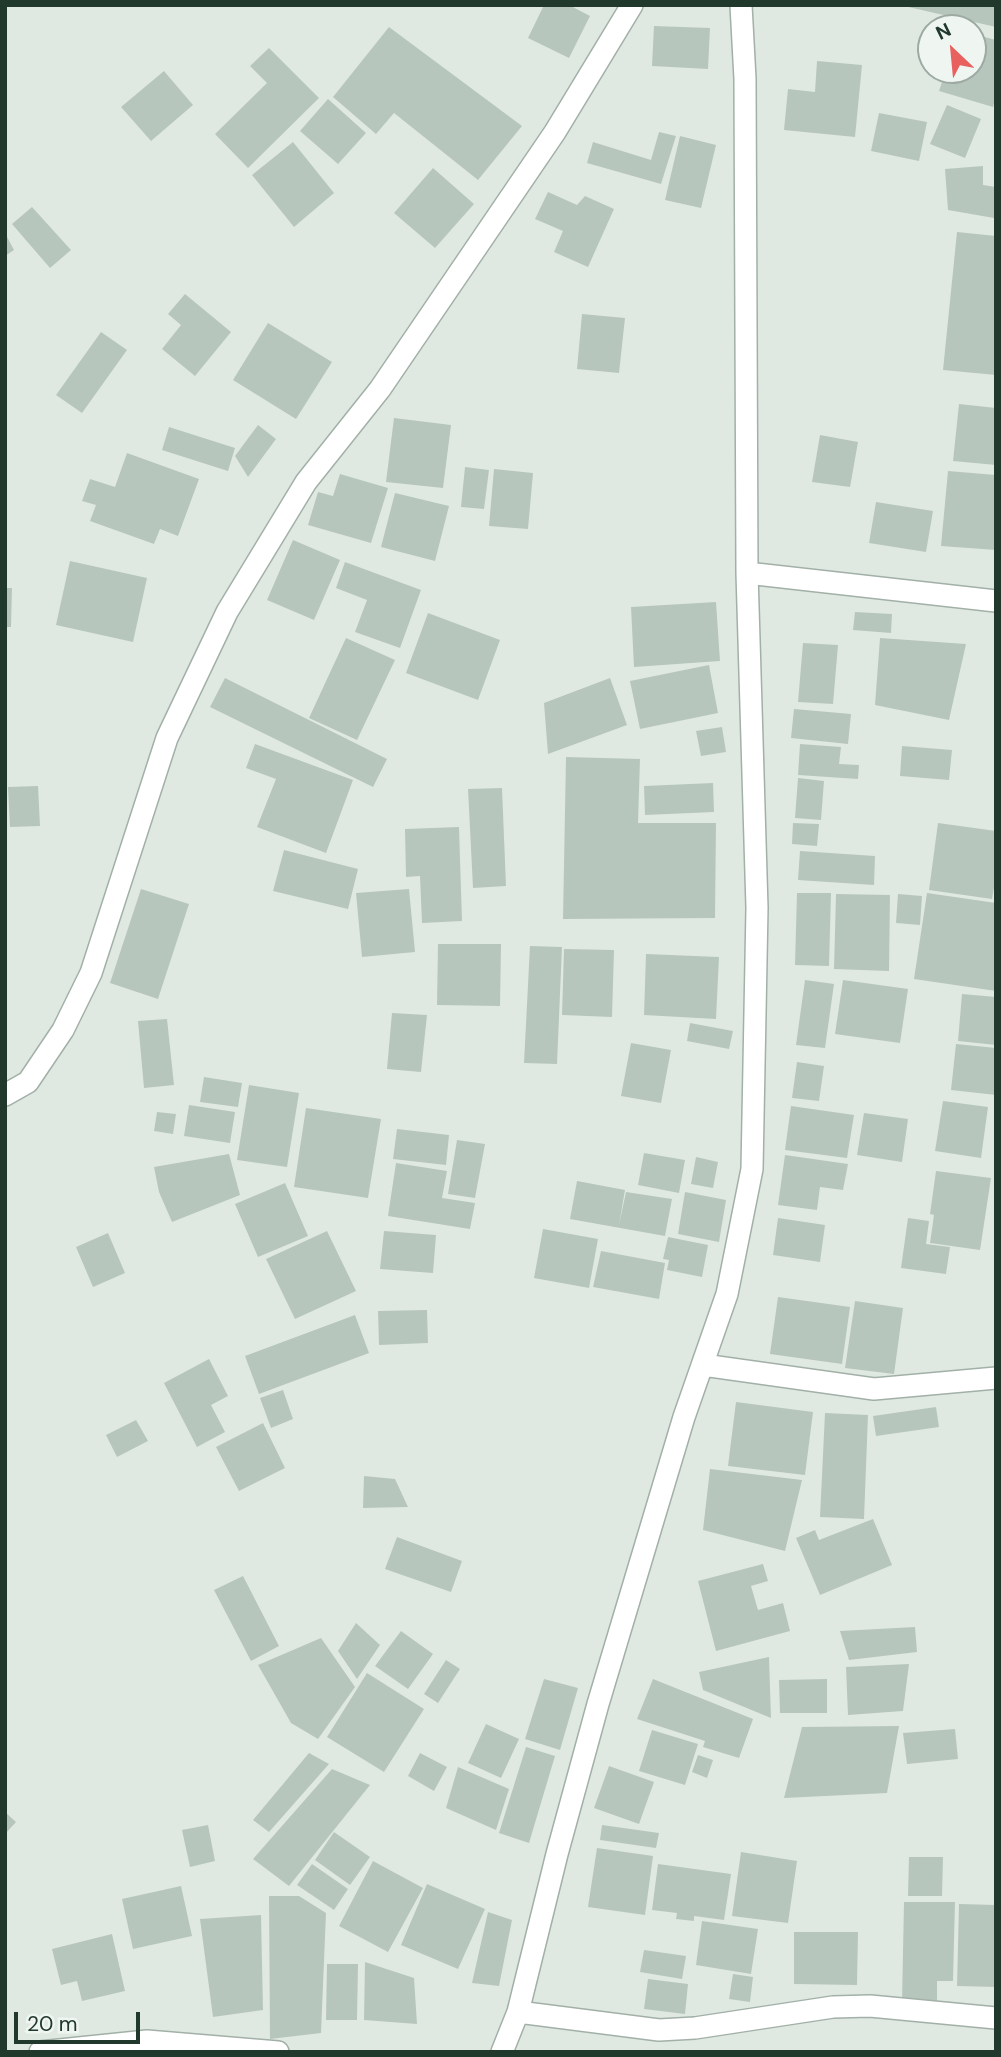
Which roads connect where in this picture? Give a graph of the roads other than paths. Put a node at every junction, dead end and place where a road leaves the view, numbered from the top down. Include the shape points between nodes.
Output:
1 (632, 5) edge
2 (741, 5) edge
3 (747, 573) junction
4 (996, 601) edge
5 (5, 1095) edge
6 (704, 1365) junction
7 (996, 1378) edge
8 (518, 2012) junction
9 (996, 2018) edge
10 (40, 2052) edge
11 (278, 2052) edge
12 (502, 2052) edge

1 - 5 street via 555,132 380,388 306,482 227,612 167,738 91,973 63,1030 28,1082
2 - 3 street
3 - 4 street
3 - 6 street via 757,908 752,1169 727,1294
6 - 7 street via 874,1389
6 - 8 street via 684,1417 598,1704
8 - 9 street via 659,2030 833,2007
8 - 12 street
10 - 11 street via 147,2041

